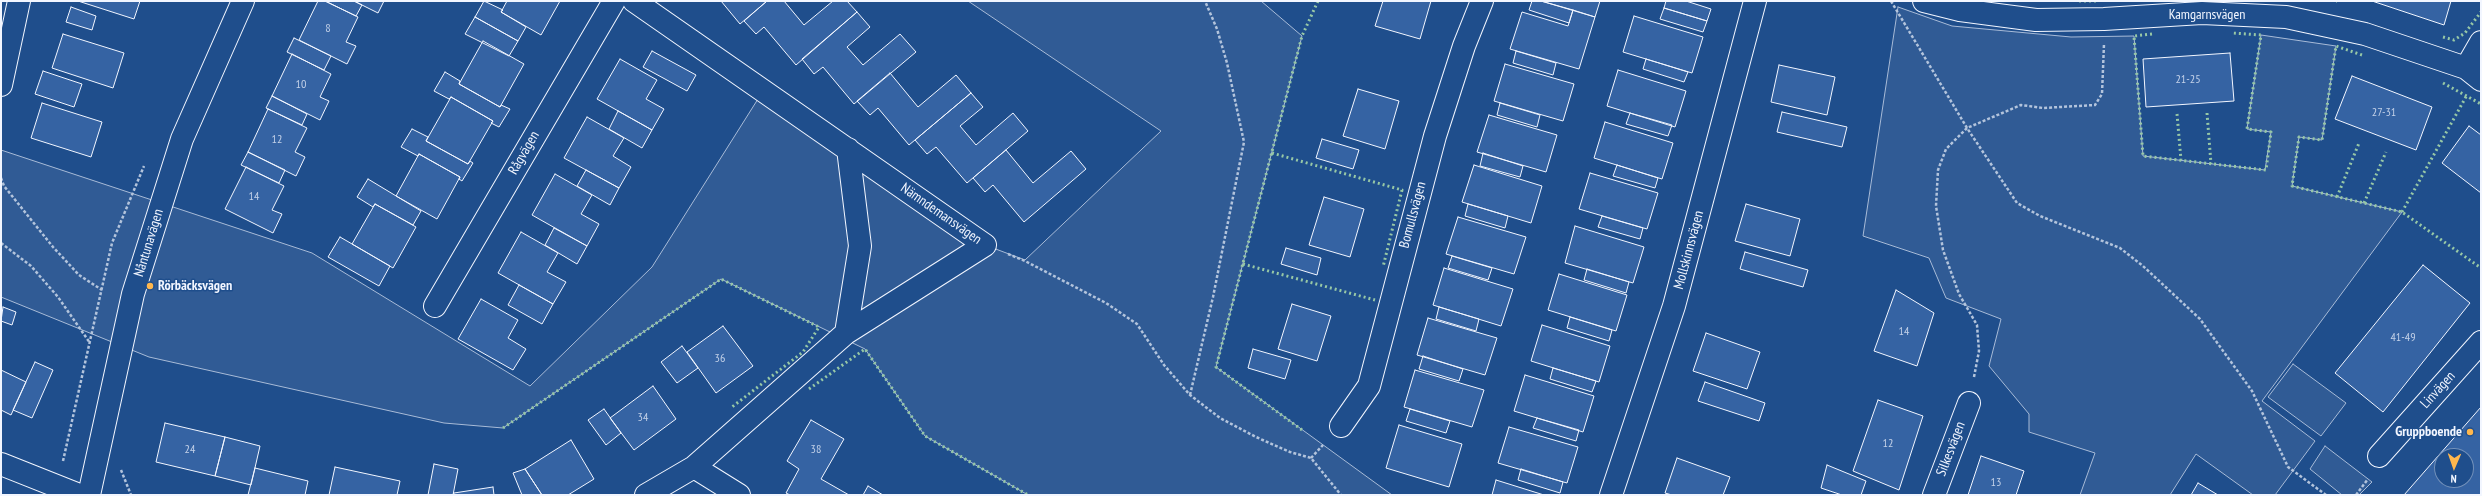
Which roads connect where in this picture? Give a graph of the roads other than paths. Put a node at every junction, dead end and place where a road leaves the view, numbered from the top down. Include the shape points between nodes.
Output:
1 (19, 1) edge
2 (243, 1) edge
3 (614, 1) edge
4 (634, 1) edge
5 (1482, 1) edge
6 (1755, 1) edge
7 (1924, 1) edge
8 (2136, 9) edge
9 (2481, 42) edge
10 (2473, 74) edge
11 (1, 85) edge
12 (848, 149) junction
13 (435, 306) dead end
14 (846, 333) junction
15 (2481, 342) edge
16 (1969, 403) road end
17 (1341, 426) dead end
18 (2379, 456) dead end
19 (1, 464) edge
20 (694, 467) junction
21 (79, 495) edge
22 (88, 495) edge
23 (646, 495) edge
24 (739, 495) edge
25 (1611, 495) edge
26 (1934, 495) edge

1 - 11 street
2 - 22 street, Nåntunavägen via 182,139 133,294
3 - 13 street, Rågvägen
4 - 12 street, Nämndemansvägen
5 - 17 street, Bomullsvägen via 1464,46 1435,136 1369,386
6 - 25 street, Mollskinnsvägen via 1674,306
7 - 8 street, Kamgarnsvägen via 1960,10 2036,20 2104,19
8 - 10 street, Kamgarnsvägen via 2286,17 2365,34
9 - 10 street
12 - 14 street via 860,246
12 - 14 street, Nämndemansvägen via 985,245
14 - 20 street, Nämndemansvägen
15 - 18 street, Linvägen
16 - 26 street, Silkesvägen
19 - 21 street
20 - 23 street
20 - 24 street

